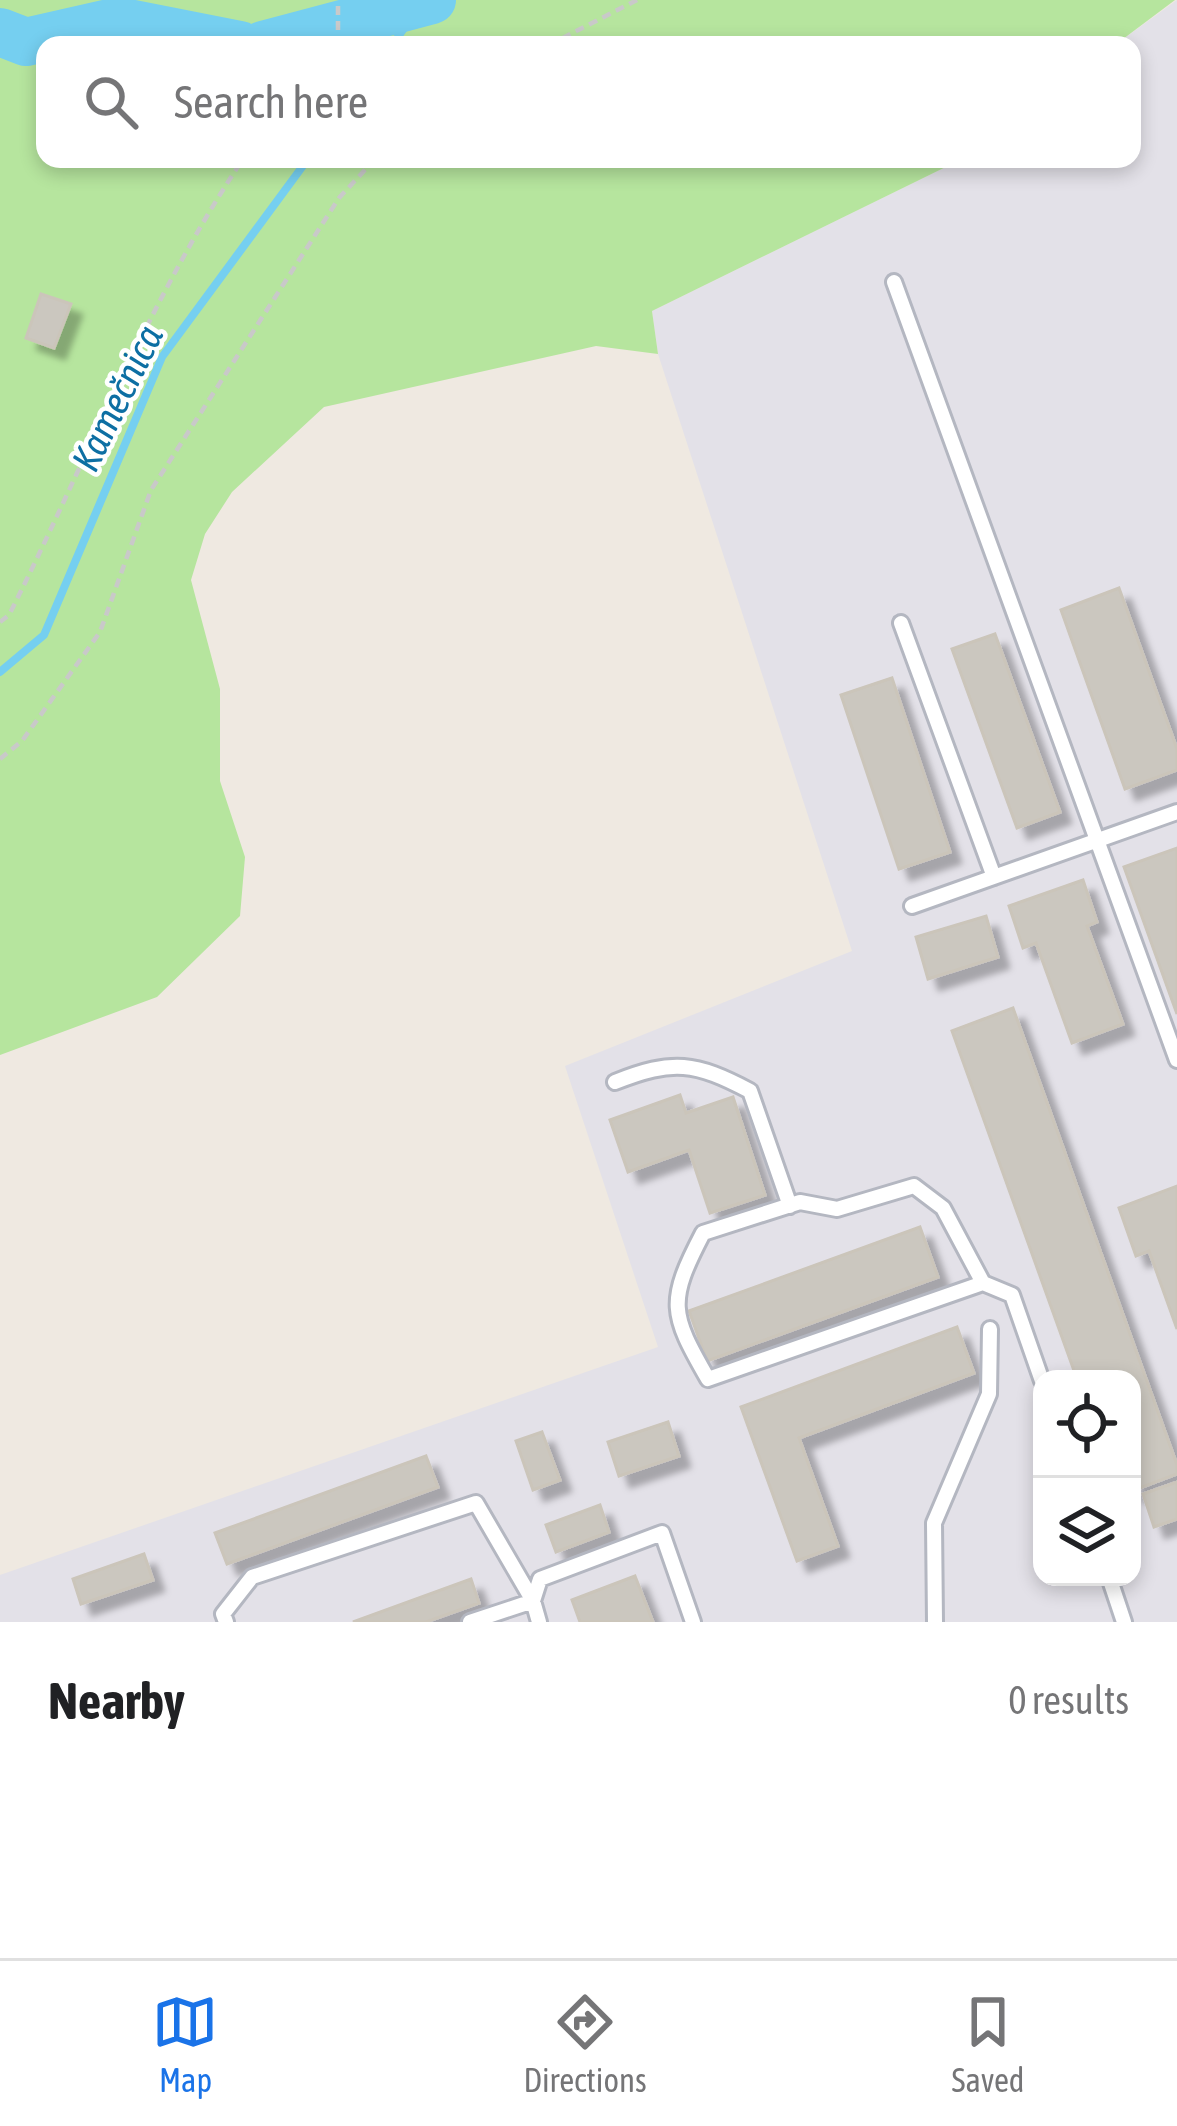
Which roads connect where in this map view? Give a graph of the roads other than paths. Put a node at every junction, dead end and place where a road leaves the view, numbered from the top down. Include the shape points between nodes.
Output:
1 (894, 282) dead end
2 (901, 623) dead end
3 (1177, 812) edge
4 (1100, 839) junction
5 (994, 877) junction
6 (912, 906) dead end
7 (1177, 1060) edge
8 (615, 1082) dead end
9 (790, 1205) junction
10 (983, 1283) junction
11 (990, 1329) dead end
12 (1038, 1370) edge
13 (1112, 1586) edge
14 (533, 1601) junction
15 (226, 1622) edge
16 (470, 1622) edge
17 (539, 1622) edge
18 (693, 1622) edge
19 (935, 1622) edge
20 (1124, 1622) edge

1 - 4 lane
2 - 5 lane
3 - 4 lane
4 - 5 lane
4 - 7 lane
5 - 6 lane
8 - 9 lane via 662,1064 709,1069 750,1091
9 - 10 lane via 837,1209 914,1186 943,1208
9 - 10 lane via 703,1233 680,1278 676,1325 708,1379
10 - 12 lane via 1012,1295
11 - 19 lane via 989,1394 934,1523
13 - 20 lane
14 - 15 lane via 476,1503 252,1577 223,1614
14 - 16 lane
14 - 17 lane
14 - 18 lane via 540,1579 662,1533

